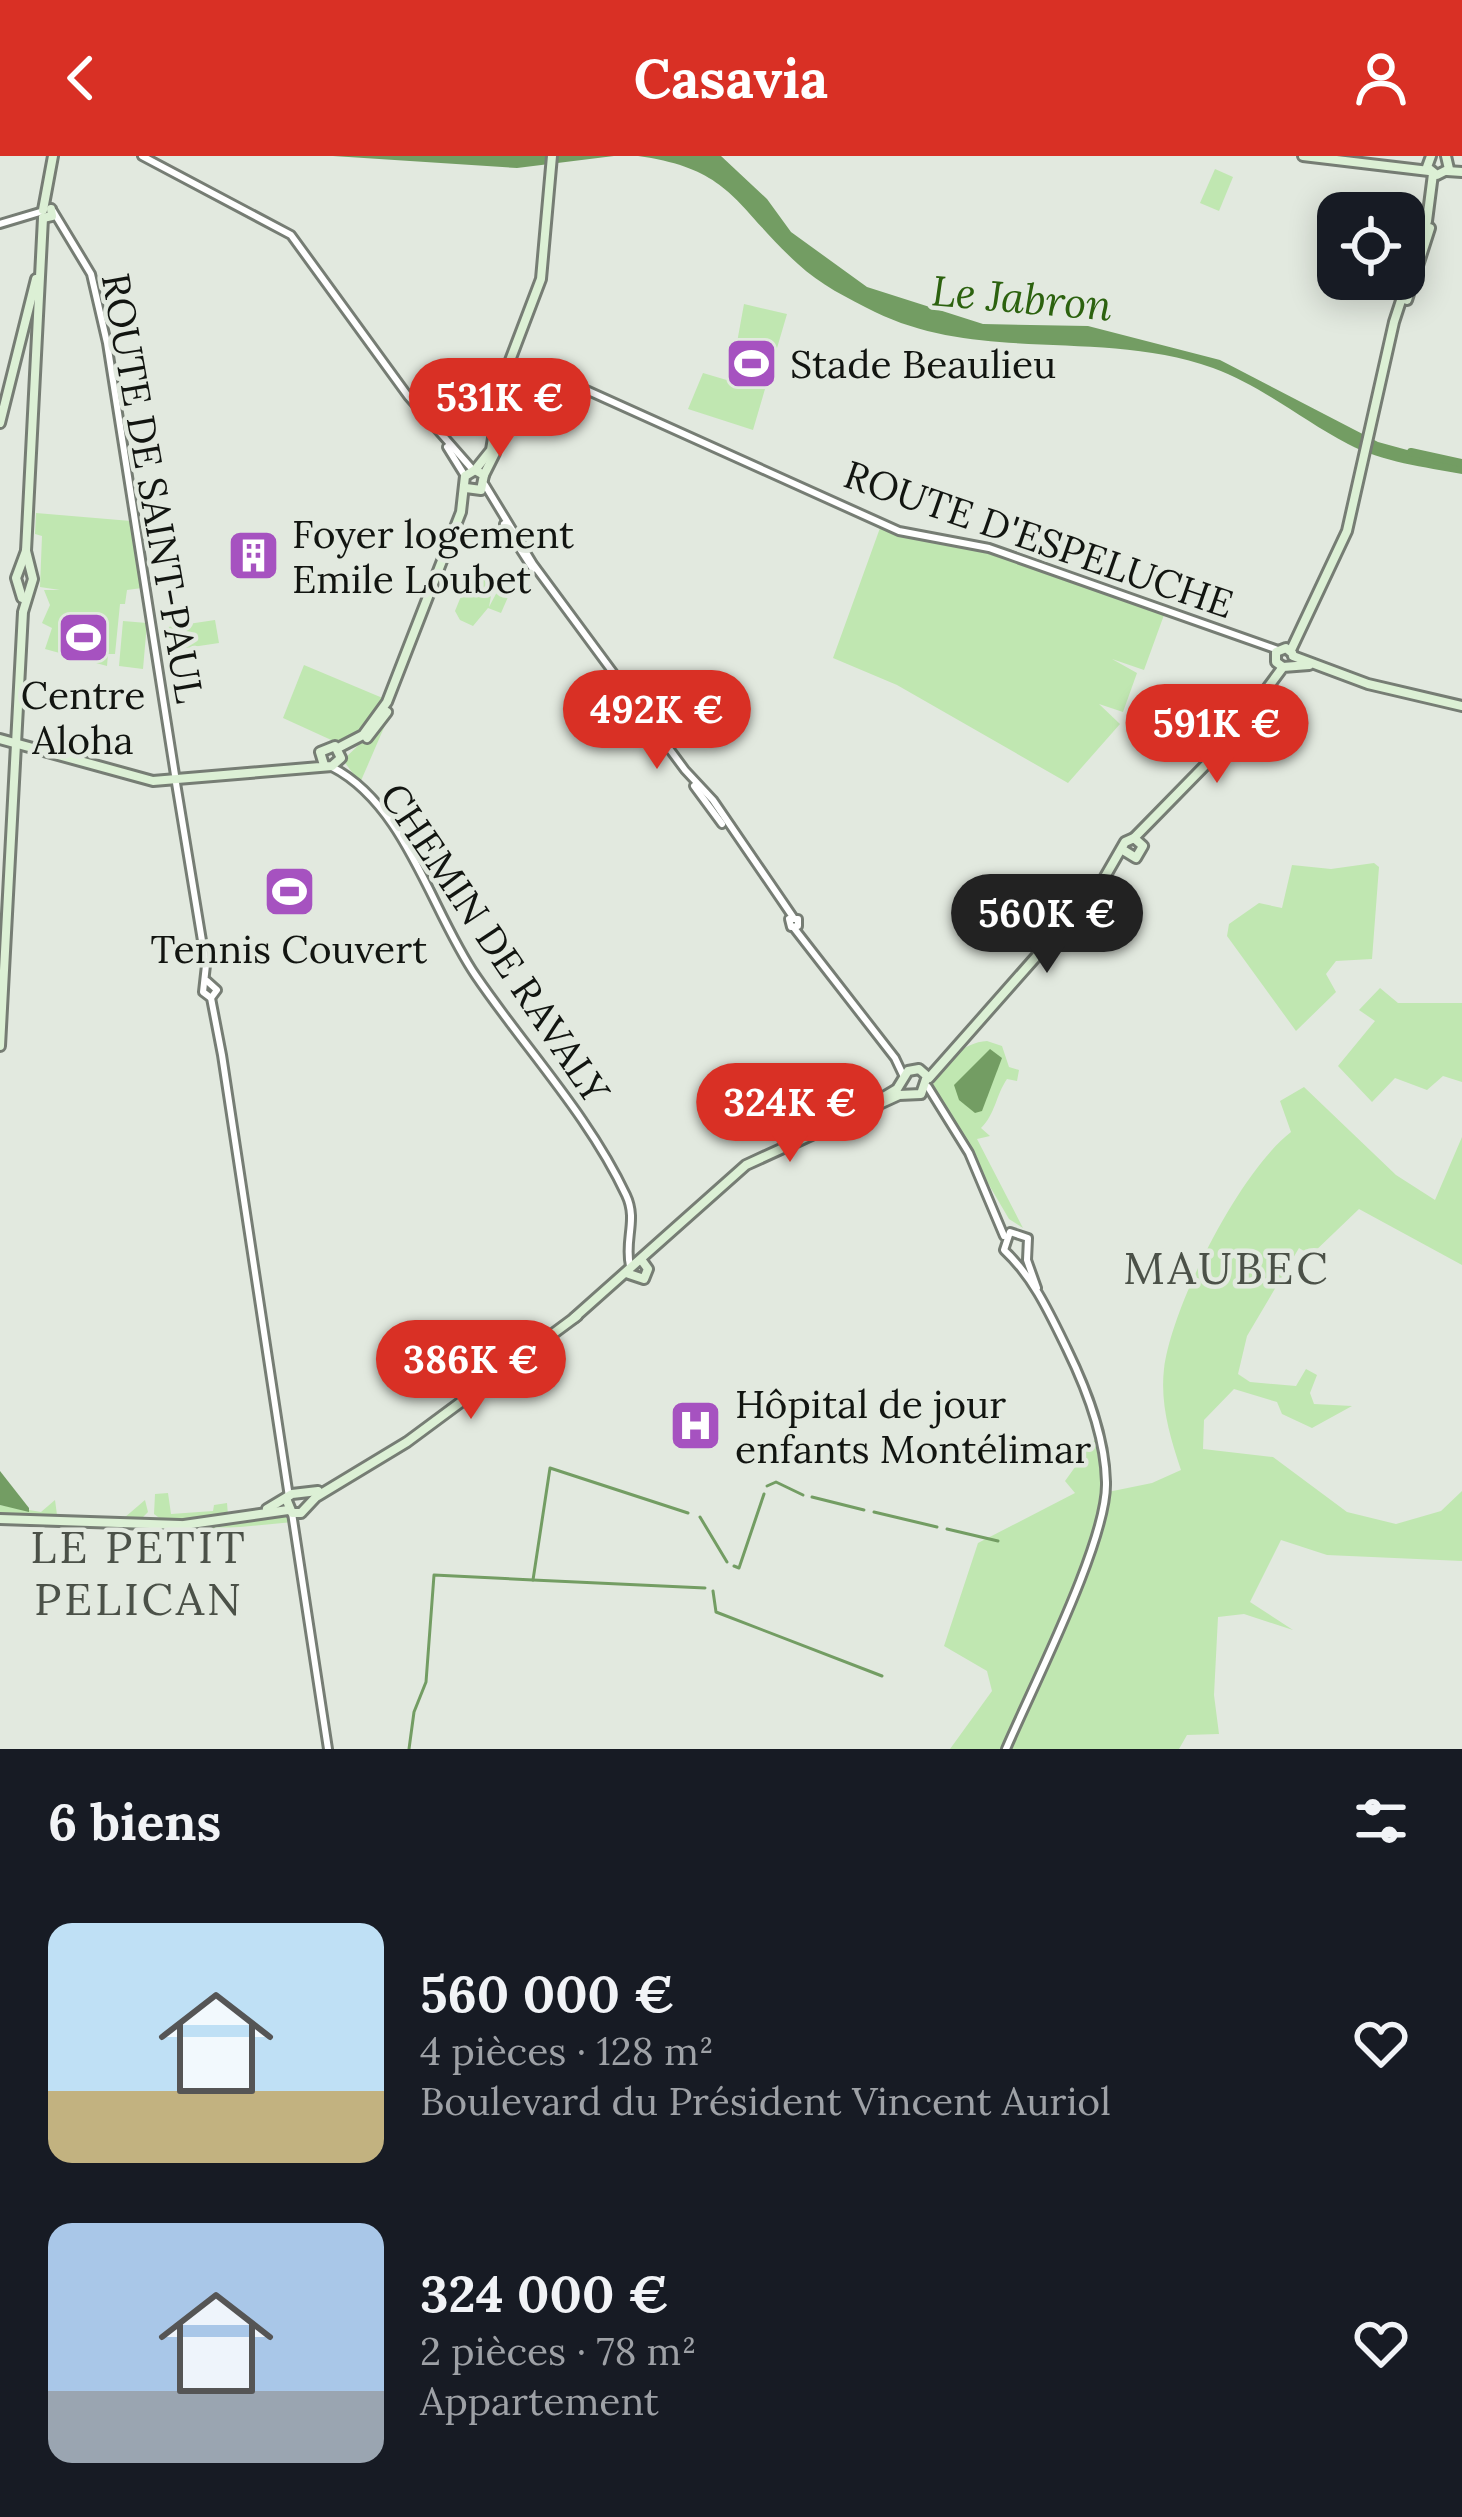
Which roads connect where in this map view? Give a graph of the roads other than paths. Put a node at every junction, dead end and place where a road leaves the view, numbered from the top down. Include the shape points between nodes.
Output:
1 (54, 156) edge
2 (142, 156) edge
3 (552, 156) edge
4 (1303, 156) edge
5 (1314, 158) edge
6 (1438, 166) edge
7 (1462, 170) edge
8 (48, 214) junction
9 (4, 223) edge
10 (41, 272) junction
11 (509, 376) junction
12 (0, 423) edge
13 (477, 480) junction
14 (1284, 657) junction
15 (1462, 706) edge
16 (0, 739) edge
17 (17, 744) junction
18 (332, 758) junction
19 (176, 779) junction
20 (1161, 816) junction
21 (1134, 838) junction
22 (1143, 846) junction
23 (1123, 850) junction
24 (1132, 858) junction
25 (1102, 882) junction
26 (0, 1046) edge
27 (917, 1080) junction
28 (855, 1114) junction
29 (996, 1206) junction
30 (1015, 1230) junction
31 (1004, 1236) junction
32 (1027, 1252) junction
33 (1014, 1257) junction
34 (636, 1268) junction
35 (1037, 1288) junction
36 (295, 1503) junction
37 (0, 1524) edge
38 (328, 1749) edge
39 (1006, 1749) edge

1 - 8 main road
2 - 13 street via 290,235
3 - 11 main road via 541,279
4 - 5 main road
5 - 6 main road
6 - 7 main road
6 - 14 main road via 1347,531
8 - 9 street
8 - 10 main road
8 - 19 street, ROUTE DE SAINT-PAUL via 91,274
10 - 12 main road
10 - 17 main road via 25,571 33,579 24,587
11 - 13 main road via 495,453
11 - 14 street, ROUTE D'ESPELUCHE via 584,389 899,531 989,548
13 - 18 main road via 466,488 387,702 363,735
13 - 18 main road via 389,708 374,731
13 - 27 street via 795,925
14 - 15 main road, ROUTE D'ESPELUCHE
14 - 20 main road via 1226,743
16 - 17 main road
17 - 19 main road via 118,775
17 - 26 main road
18 - 19 main road
18 - 34 street, CHEMIN DE RAVALY via 402,842 474,974 602,1150 634,1213
19 - 36 street, ROUTE DE SAINT-PAUL via 207,981 217,990 211,998
20 - 21 main road
20 - 22 main road
21 - 22 main road
21 - 23 main road
22 - 24 main road
23 - 24 main road
23 - 25 main road
24 - 25 main road
25 - 27 main road
27 - 28 main road
27 - 28 main road via 908,1093
27 - 29 street via 957,1131
28 - 34 main road via 762,1156
29 - 30 street
29 - 31 street
30 - 31 street
30 - 32 street via 1028,1238
31 - 33 street via 1004,1250
32 - 33 street
32 - 35 street
33 - 35 street
34 - 36 main road via 406,1442
35 - 39 street via 1087,1395 1107,1484 1095,1539
36 - 37 main road via 180,1526
36 - 38 street

